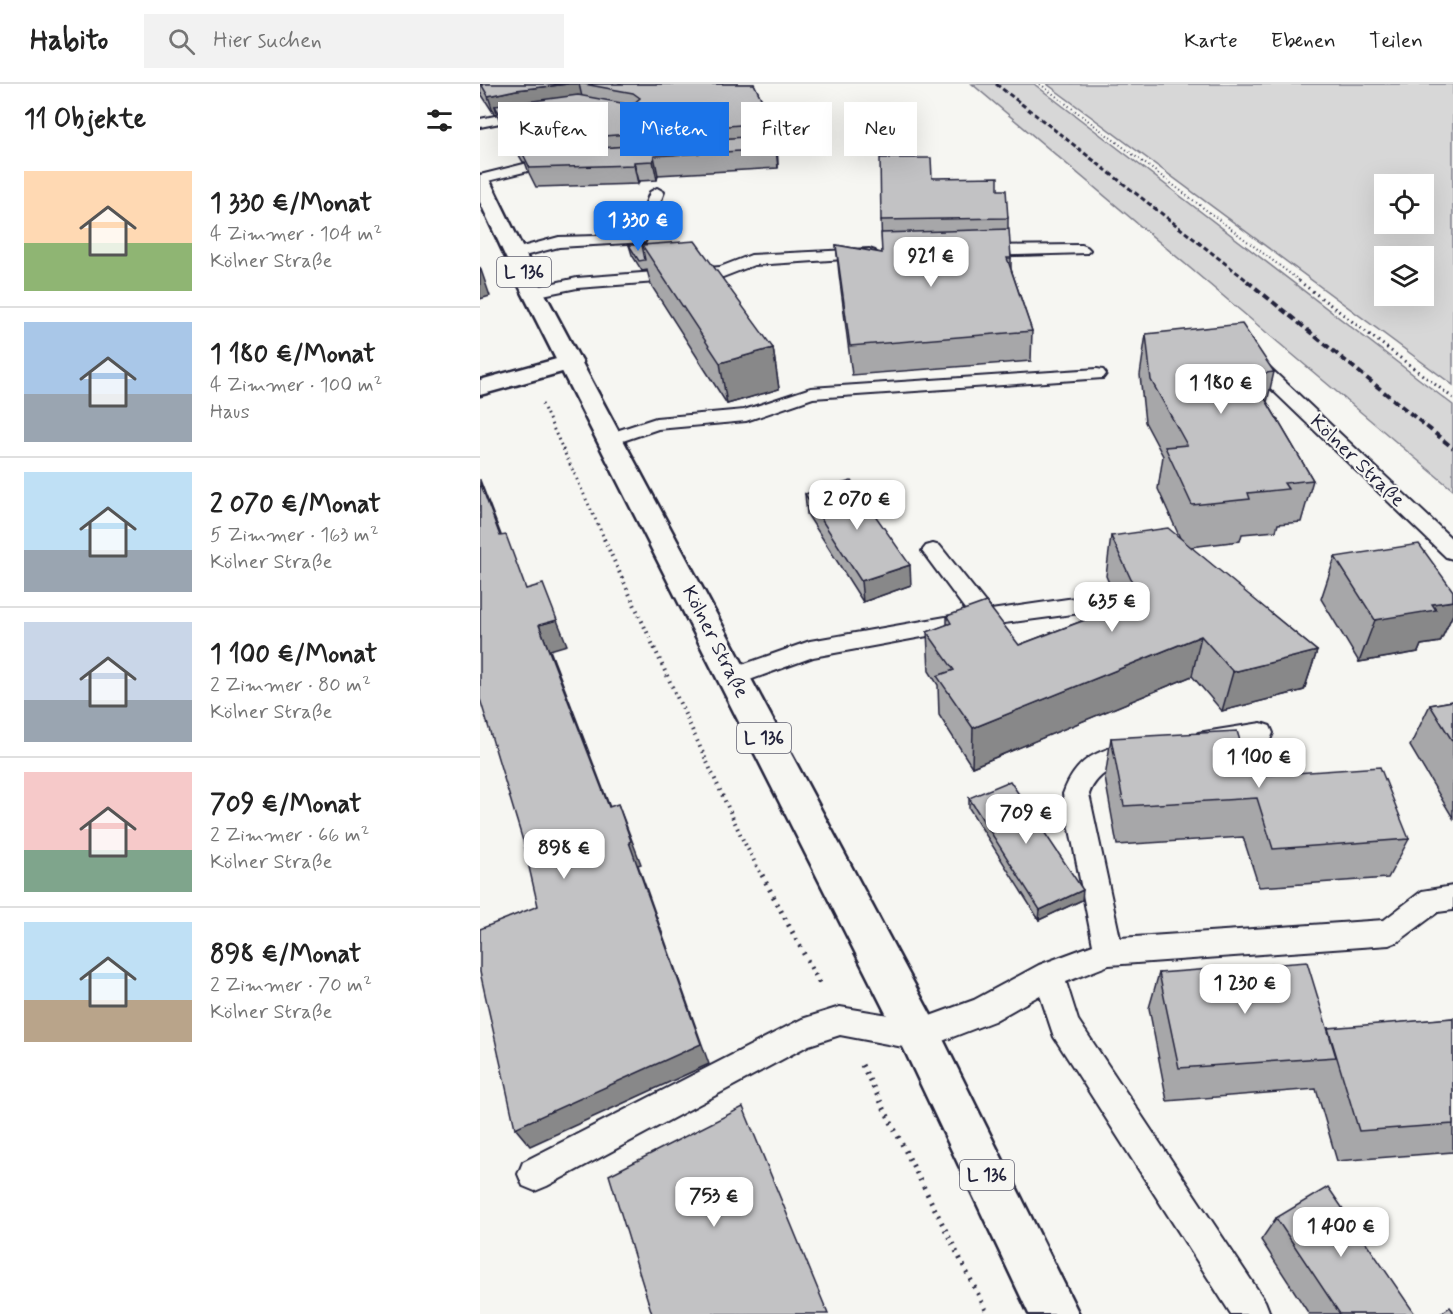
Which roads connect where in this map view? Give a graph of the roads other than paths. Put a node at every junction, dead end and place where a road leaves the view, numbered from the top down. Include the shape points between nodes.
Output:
1 (498, 120) edge
2 (480, 123) edge
3 (573, 163) edge
4 (480, 180) edge
5 (657, 192) dead end
6 (1082, 250) dead end
7 (962, 251) edge
8 (516, 253) junction
9 (891, 254) edge
10 (533, 292) junction
11 (571, 362) junction
12 (1261, 369) edge
13 (1097, 374) dead end
14 (480, 388) edge
15 (611, 439) junction
16 (933, 551) dead end
17 (1453, 552) edge
18 (1095, 603) dead end
19 (985, 619) junction
20 (733, 677) junction
21 (1261, 733) dead end
22 (1453, 898) edge
23 (1109, 952) junction
24 (1049, 975) junction
25 (919, 1035) junction
26 (535, 1174) dead end
27 (1054, 1314) edge
28 (1252, 1314) edge

1 - 2 lane
3 - 4 lane via 528,167
4 - 8 main road, Kölner Straße / L 136
5 - 8 lane via 640,239 559,242
6 - 7 lane
8 - 10 main road, Kölner Straße / L 136
9 - 10 lane via 751,260 723,272 577,283
10 - 11 main road, Kölner Straße / L 136
11 - 14 main road
11 - 15 main road, Kölner Straße / L 136
12 - 17 lane, Kölner Straße
13 - 15 lane via 811,393 746,415 656,424
15 - 20 main road, Kölner Straße / L 136
16 - 19 lane
18 - 19 lane
19 - 20 lane via 810,649
20 - 25 main road, Kölner Straße / L 136
21 - 23 lane via 1135,750 1091,767 1080,779 1076,794
22 - 23 lane via 1432,900 1389,932
23 - 24 lane
24 - 25 lane via 984,1011
24 - 28 lane via 1065,1028
25 - 26 lane via 840,1021 802,1032
25 - 27 main road, Kölner Straße / L 136

